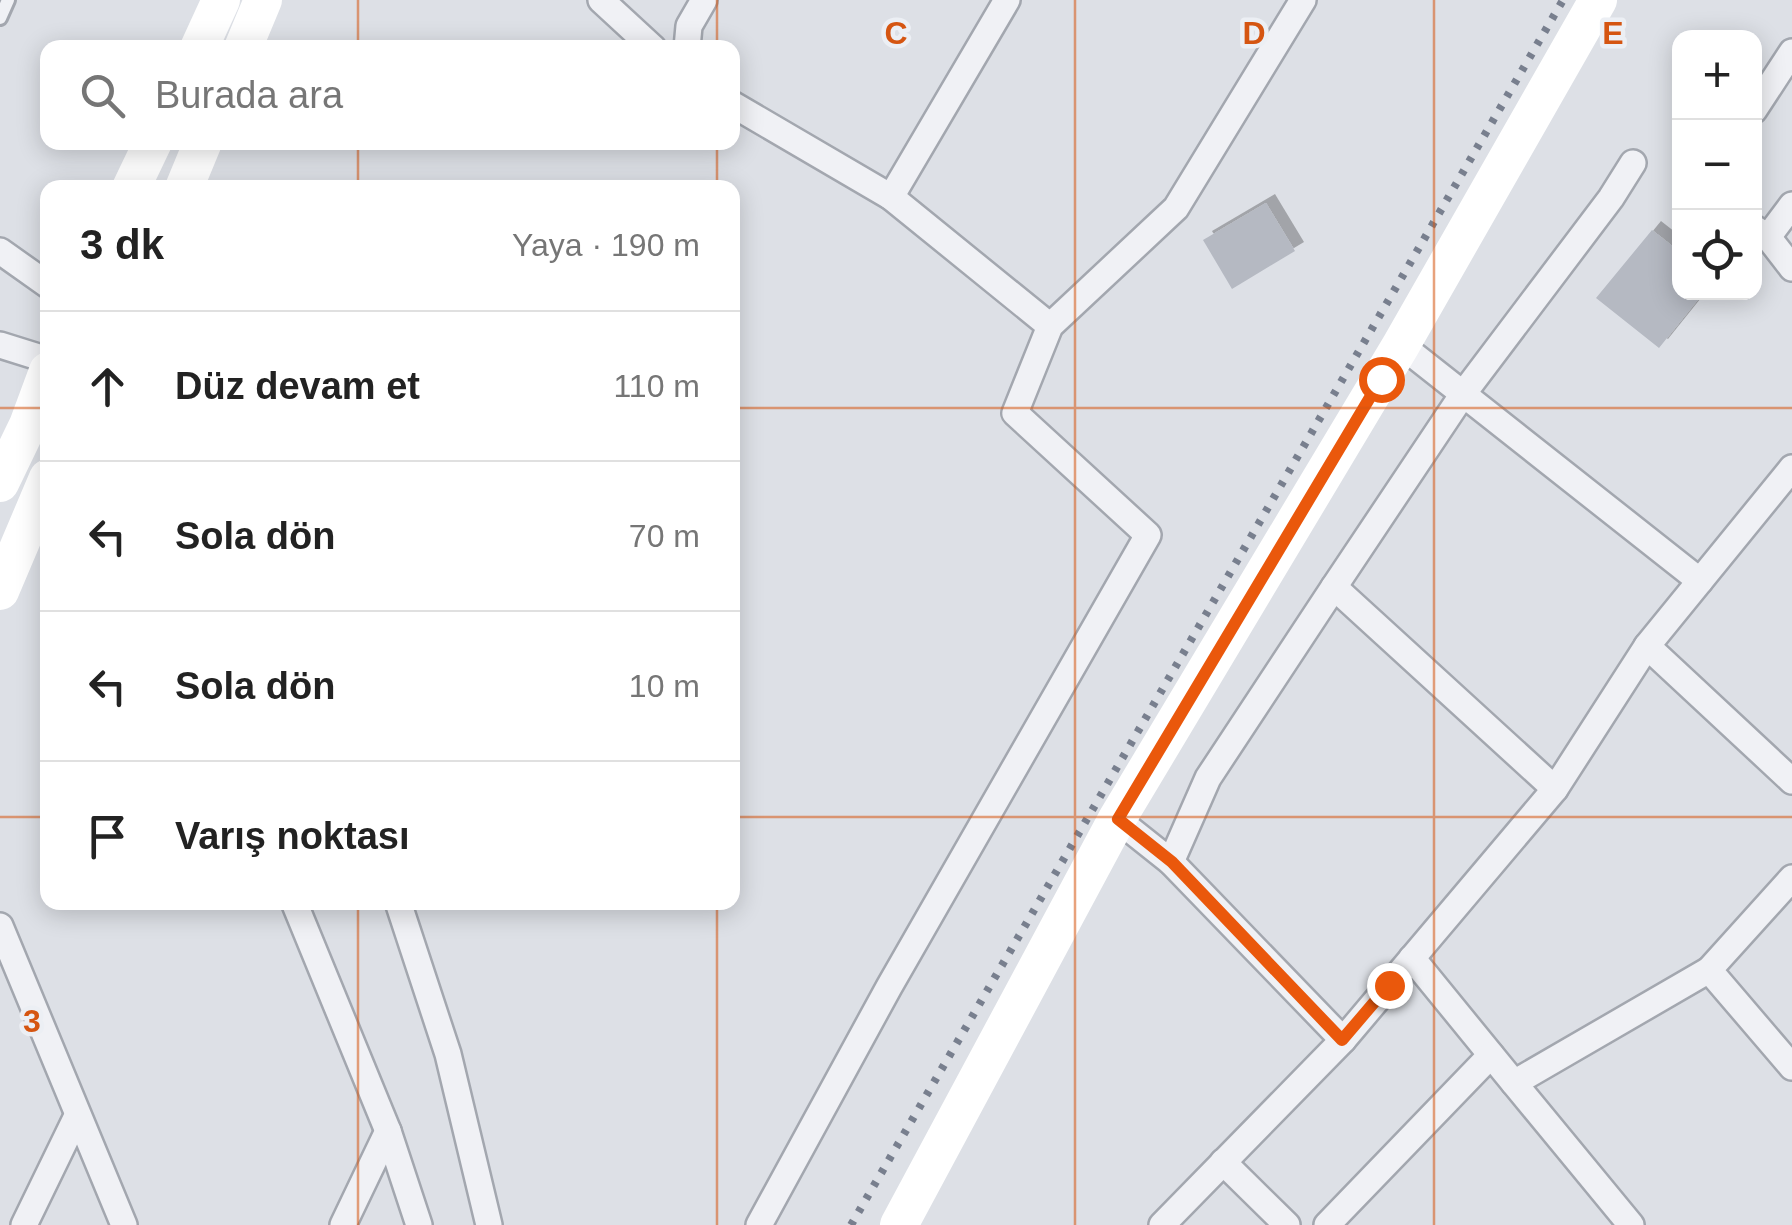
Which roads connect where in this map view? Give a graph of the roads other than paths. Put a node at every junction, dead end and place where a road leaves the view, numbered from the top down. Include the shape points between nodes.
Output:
1 (8, 0) edge
2 (221, 0) edge
3 (263, 0) edge
4 (601, 0) edge
5 (704, 0) edge
6 (1007, 0) edge
7 (1304, 0) edge
8 (1598, 0) edge
9 (0, 18) edge
10 (202, 40) edge
11 (246, 40) edge
12 (644, 40) edge
13 (688, 40) edge
14 (1792, 52) edge
15 (1762, 98) edge
16 (740, 109) edge
17 (149, 150) edge
18 (200, 150) edge
19 (1633, 163) dead end
20 (135, 180) edge
21 (187, 180) edge
22 (890, 197) junction
23 (1792, 205) edge
24 (1762, 231) edge
25 (1762, 233) edge
26 (0, 252) edge
27 (1792, 268) edge
28 (40, 280) edge
29 (1050, 326) junction
30 (0, 345) edge
31 (1401, 345) junction
32 (40, 358) edge
33 (40, 393) edge
34 (1463, 394) junction
35 (1792, 468) edge
36 (0, 484) edge
37 (40, 497) edge
38 (1700, 581) junction
39 (1334, 587) junction
40 (0, 591) edge
41 (1648, 646) junction
42 (1792, 781) edge
43 (1554, 789) junction
44 (1118, 819) junction
45 (1172, 862) junction
46 (1792, 878) edge
47 (297, 910) edge
48 (401, 910) edge
49 (0, 926) edge
50 (1412, 958) junction
51 (1709, 970) junction
52 (1342, 1040) junction
53 (1492, 1055) junction
54 (1792, 1067) edge
55 (1514, 1082) junction
56 (77, 1116) junction
57 (388, 1130) junction
58 (1223, 1162) junction
59 (24, 1225) edge
60 (124, 1225) edge
61 (343, 1225) edge
62 (419, 1225) edge
63 (489, 1225) edge
64 (759, 1225) edge
65 (899, 1225) edge
66 (1162, 1225) edge
67 (1287, 1225) edge
68 (1327, 1225) edge
69 (1631, 1225) edge

1 - 9 lane
2 - 10 main road
3 - 11 main road
4 - 12 street
5 - 13 street
6 - 22 street
7 - 29 street via 1176,208
8 - 31 main road
14 - 15 street
16 - 22 street
17 - 20 main road
18 - 21 main road
19 - 34 street
22 - 29 street
23 - 24 street
25 - 27 street
26 - 28 street
29 - 64 street via 1016,413 1148,535
30 - 32 street
31 - 34 street
31 - 44 main road
33 - 36 main road
34 - 38 street
34 - 39 street
35 - 38 street
37 - 40 main road
38 - 41 street
39 - 43 street
39 - 45 street via 1208,778
41 - 42 street
41 - 43 street
43 - 50 street
44 - 45 street
44 - 65 main road
45 - 52 street
46 - 51 street
47 - 57 street
48 - 63 street via 448,1054
49 - 56 street
50 - 52 street
50 - 53 street
51 - 54 street
51 - 55 street
52 - 58 street
53 - 55 street
53 - 68 street
55 - 69 street
56 - 59 street
56 - 60 street
57 - 61 street
57 - 62 street
58 - 66 street
58 - 67 street

